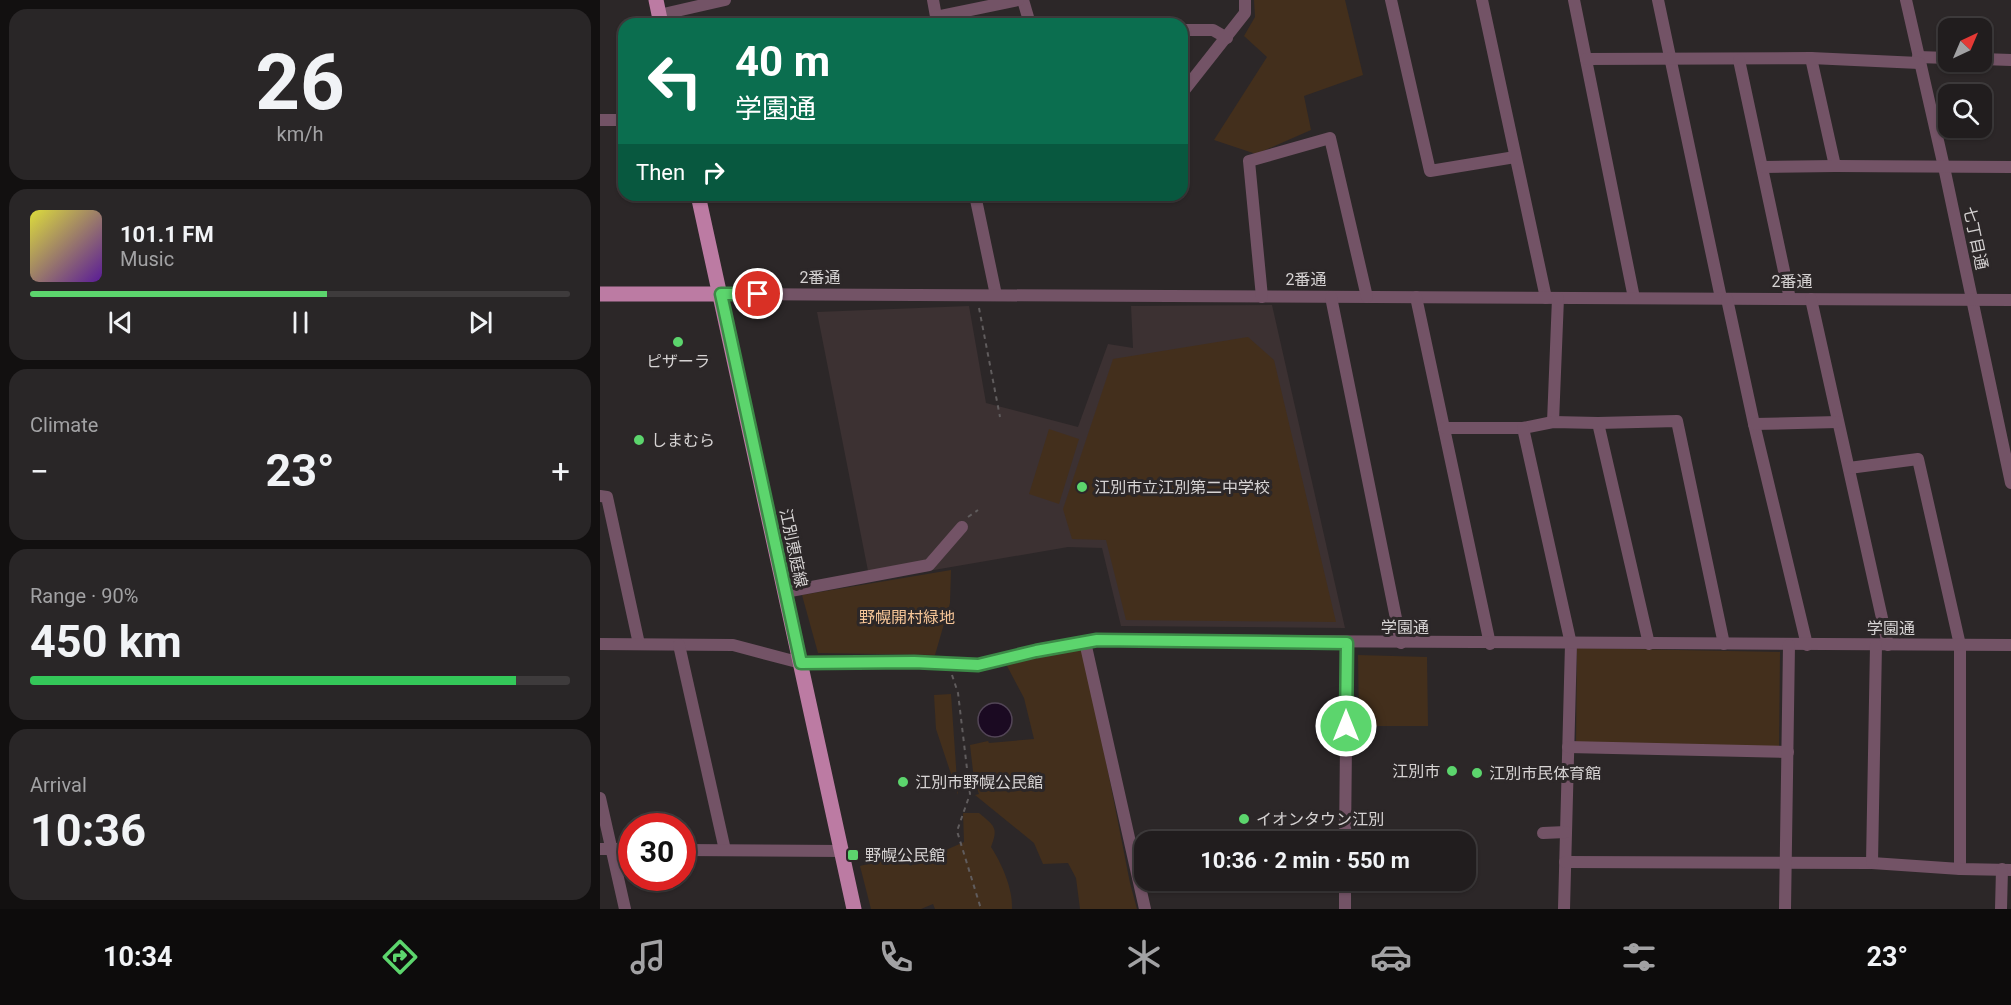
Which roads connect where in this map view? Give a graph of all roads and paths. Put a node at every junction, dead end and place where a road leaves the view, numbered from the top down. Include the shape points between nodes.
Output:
1 (725, 0) edge
2 (933, 0) edge
3 (1018, 0) edge
4 (1023, 0) edge
5 (1245, 0) edge
6 (1391, 0) edge
7 (1482, 0) edge
8 (1574, 0) edge
9 (1658, 0) edge
10 (1905, 0) edge
11 (659, 13) edge
12 (937, 18) edge
13 (945, 18) edge
14 (1028, 18) edge
15 (1188, 30) edge
16 (1227, 38) junction
17 (1671, 58) junction
18 (1811, 58) junction
19 (1586, 59) junction
20 (1938, 59) edge
21 (1992, 59) edge
22 (1739, 60) junction
23 (1919, 60) junction
24 (2011, 60) edge
25 (1188, 86) edge
26 (600, 120) edge
27 (618, 120) edge
28 (1515, 157) junction
29 (1834, 166) junction
30 (1763, 167) junction
31 (1944, 167) junction
32 (2011, 167) edge
33 (699, 201) edge
34 (976, 201) edge
35 (600, 294) edge
36 (721, 294) junction
37 (996, 295) junction
38 (1262, 297) junction
39 (1331, 297) junction
40 (1367, 297) junction
41 (1416, 297) junction
42 (1552, 298) junction
43 (1634, 298) junction
44 (1724, 298) junction
45 (1790, 299) junction
46 (1811, 299) junction
47 (1972, 300) junction
48 (2011, 300) edge
49 (979, 308) dead end
50 (1000, 417) dead end
51 (1553, 422) junction
52 (1838, 422) junction
53 (1598, 423) junction
54 (1754, 424) junction
55 (1444, 428) junction
56 (1523, 428) junction
57 (1849, 468) junction
58 (2011, 483) edge
59 (600, 496) edge
60 (962, 527) dead end
61 (785, 592) junction
62 (1085, 642) junction
63 (1347, 643) junction
64 (1401, 643) junction
65 (600, 644) edge
66 (639, 644) junction
67 (1490, 644) junction
68 (1571, 644) junction
69 (1649, 644) junction
70 (1724, 644) junction
71 (680, 645) junction
72 (1790, 645) junction
73 (1807, 645) junction
74 (1882, 645) junction
75 (1960, 645) junction
76 (2011, 645) edge
77 (801, 663) junction
78 (951, 672) dead end
79 (1568, 747) junction
80 (1788, 752) junction
81 (600, 798) edge
82 (1345, 831) edge
83 (1543, 832) dead end
84 (1566, 832) junction
85 (605, 849) edge
86 (696, 849) edge
87 (725, 850) junction
88 (842, 851) junction
89 (1565, 862) junction
90 (1786, 862) junction
91 (1872, 863) junction
92 (1960, 869) junction
93 (2006, 869) edge
94 (1345, 891) edge
95 (625, 909) edge
96 (854, 909) edge
97 (981, 909) edge
98 (1145, 909) edge
99 (1345, 909) edge
100 (1564, 909) edge
101 (1785, 909) edge
102 (2001, 909) edge

1 - 11 street
2 - 12 street
3 - 13 street
4 - 14 street
5 - 16 street via 1245,13
6 - 28 street via 1430,171
7 - 28 street
8 - 19 street
9 - 17 street
10 - 23 street, 七丁目通
15 - 16 street via 1213,30
16 - 25 street
17 - 19 street
17 - 22 street
17 - 44 street
18 - 22 street
18 - 23 street
18 - 29 street
19 - 43 street
20 - 23 street
21 - 24 street
22 - 30 street
23 - 31 street, 七丁目通
26 - 27 street
28 - 42 street
29 - 30 street
29 - 31 street
30 - 45 street
31 - 32 street
31 - 47 street, 七丁目通
33 - 36 main road, 江別恵庭線
34 - 37 street
35 - 36 main road, 2番通
36 - 37 street, 2番通
36 - 61 main road, 江別恵庭線
37 - 38 street, 2番通
38 - 39 street, 2番通
38 - 40 street via 1249,161 1330,138
39 - 40 street, 2番通
39 - 64 street
40 - 41 street, 2番通
41 - 42 street, 2番通
41 - 55 street
42 - 43 street, 2番通
42 - 51 street
43 - 44 street, 2番通
44 - 45 street, 2番通
44 - 54 street
45 - 46 street, 2番通
46 - 47 street, 2番通
46 - 52 street
47 - 48 street, 2番通
47 - 58 street, 七丁目通
49 - 50 path
51 - 53 street
51 - 56 street
52 - 54 street
52 - 57 street
53 - 69 street
53 - 70 street via 1677,421
54 - 73 street
55 - 56 street
55 - 67 street
56 - 68 street
57 - 74 street
57 - 75 street via 1918,459
59 - 66 street via 607,496
60 - 61 street via 929,565
61 - 77 main road, 江別恵庭線
62 - 63 street, 学園通
62 - 77 street, 学園通 via 978,665
62 - 98 street
63 - 64 street, 学園通
63 - 82 street
64 - 67 street, 学園通
65 - 66 street, 学園通
66 - 71 street, 学園通
67 - 68 street, 学園通
68 - 69 street, 学園通
68 - 79 street
69 - 70 street, 学園通
70 - 72 street, 学園通
71 - 77 street, 学園通 via 733,645
71 - 87 street
72 - 73 street, 学園通
72 - 80 street
73 - 74 street, 学園通
74 - 75 street, 学園通
74 - 91 street
75 - 76 street, 学園通
75 - 92 street
77 - 88 main road, 江別恵庭線
78 - 97 path via 958,693 970,794 957,831
79 - 80 street
79 - 84 street
80 - 90 street
81 - 85 street
83 - 84 street
84 - 89 street
85 - 95 street
86 - 87 street
87 - 88 street
88 - 96 main road, 江別恵庭線
89 - 90 street
89 - 100 street
90 - 91 street
90 - 101 street
91 - 92 street
92 - 93 street
93 - 102 street
94 - 99 street

